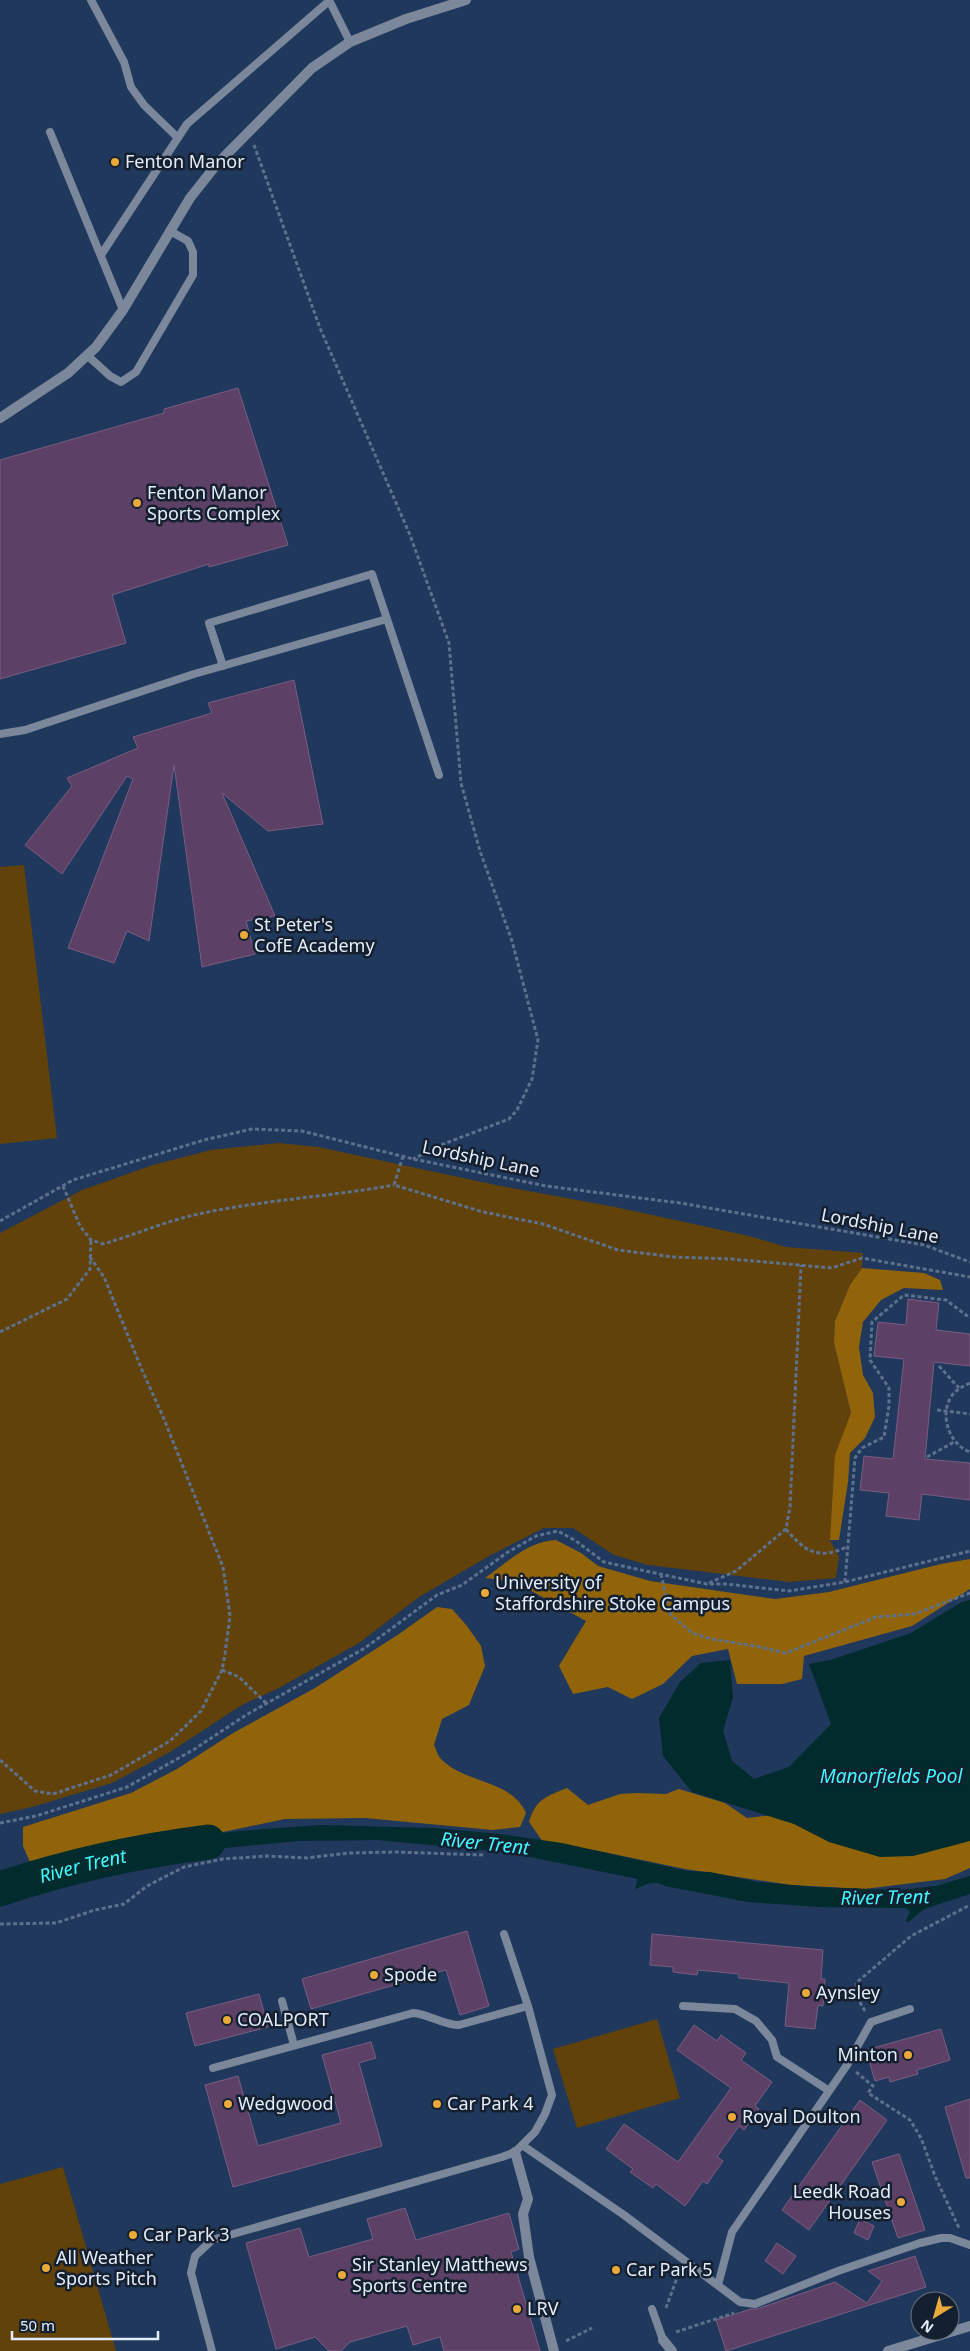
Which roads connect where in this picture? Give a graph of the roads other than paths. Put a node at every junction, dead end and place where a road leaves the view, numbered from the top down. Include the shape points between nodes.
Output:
1 (91, 0) edge
2 (329, 0) edge
3 (466, 0) edge
4 (350, 42) junction
5 (50, 132) dead end
6 (178, 138) junction
7 (170, 230) junction
8 (101, 255) junction
9 (123, 310) junction
10 (88, 356) junction
11 (0, 409) edge
12 (13, 409) junction
13 (0, 418) edge
14 (387, 619) junction
15 (223, 666) junction
16 (0, 734) edge
17 (439, 775) dead end
18 (504, 1934) dead end
19 (282, 2001) dead end
20 (528, 2006) junction
21 (683, 2006) dead end
22 (910, 2009) dead end
23 (294, 2046) junction
24 (213, 2068) dead end
25 (828, 2090) junction
26 (518, 2148) junction
27 (970, 2245) edge
28 (718, 2285) junction
29 (652, 2309) dead end
30 (970, 2326) edge
31 (661, 2335) joint
32 (554, 2348) edge
33 (212, 2351) edge
34 (672, 2351) edge
35 (888, 2351) edge

1 - 6 lane via 124,62 130,87
2 - 4 lane
2 - 6 lane via 197,114
3 - 4 street via 406,19
4 - 7 street via 312,68 217,164
5 - 8 lane
6 - 8 lane
7 - 9 street
7 - 10 lane via 188,241 193,252 194,275 136,372 121,382
8 - 9 lane
9 - 10 street
10 - 12 street
11 - 12 street
12 - 13 street
14 - 15 lane
14 - 15 lane via 372,574 209,623
14 - 17 lane
15 - 16 lane via 24,730
18 - 20 lane
19 - 23 lane
20 - 23 lane via 459,2025 413,2013
20 - 26 lane via 552,2095 535,2132
21 - 25 lane via 735,2009 756,2021 772,2040 777,2057
22 - 25 lane via 871,2022 847,2065
23 - 24 lane
25 - 28 lane via 732,2232
26 - 28 lane via 624,2215
26 - 32 street via 528,2199 523,2214 528,2258
26 - 33 lane via 212,2240 195,2256 191,2273
27 - 28 lane via 941,2238 920,2243 755,2304 740,2302
29 - 31 lane
30 - 35 street
31 - 34 street

